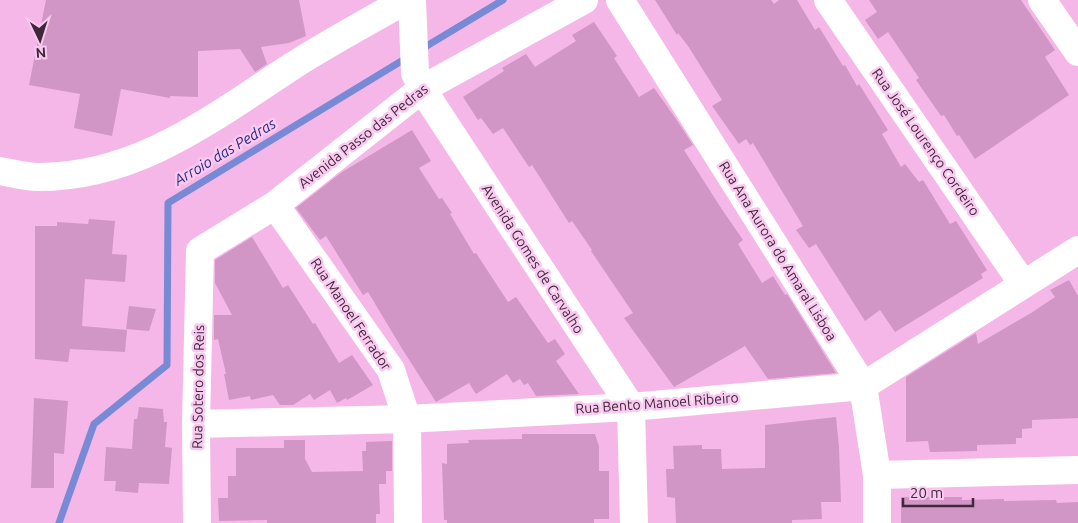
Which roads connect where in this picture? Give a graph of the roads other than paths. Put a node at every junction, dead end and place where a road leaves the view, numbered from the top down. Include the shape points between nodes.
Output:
1 (406, 0) edge
2 (412, 0) edge
3 (584, 0) edge
4 (620, 0) edge
5 (828, 0) edge
6 (1042, 0) edge
7 (1078, 52) edge
8 (418, 81) junction
9 (0, 171) edge
10 (274, 205) junction
11 (1078, 250) edge
12 (200, 251) joint
13 (1023, 284) junction
14 (863, 386) junction
15 (630, 407) junction
16 (407, 419) junction
17 (196, 424) junction
18 (1078, 470) edge
19 (877, 475) junction
20 (197, 523) edge
21 (408, 523) edge
22 (634, 523) edge
23 (877, 523) edge

1 - 9 street via 293,66 204,125 156,151 111,167 74,174 36,177
2 - 8 street, Avenida Gomes de Carvalho
3 - 8 street, Avenida Passo das Pedras
4 - 14 street, Rua Ana Aurora do Amaral Lisboa
5 - 13 street, Rua José Lourenço Cordeiro
6 - 7 street
8 - 10 street, Avenida Passo das Pedras
8 - 15 street, Avenida Gomes de Carvalho
10 - 12 street, Avenida Passo das Pedras
10 - 16 street, Rua Manoel Ferrador via 391,370
11 - 13 street, Rua Bento Manoel Ribeiro
12 - 17 street, Rua Sotero dos Reis
13 - 14 street, Rua Bento Manoel Ribeiro
14 - 15 street, Rua Bento Manoel Ribeiro
14 - 19 street, Rua Ana Aurora do Amaral Lisboa
15 - 16 street, Rua Bento Manoel Ribeiro
15 - 22 street
16 - 17 street, Rua Bento Manoel Ribeiro
16 - 21 street, Rua Manoel Ferrador
17 - 20 street, Rua Sotero dos Reis
18 - 19 street
19 - 23 street, Rua Ana Aurora do Amaral Lisboa

